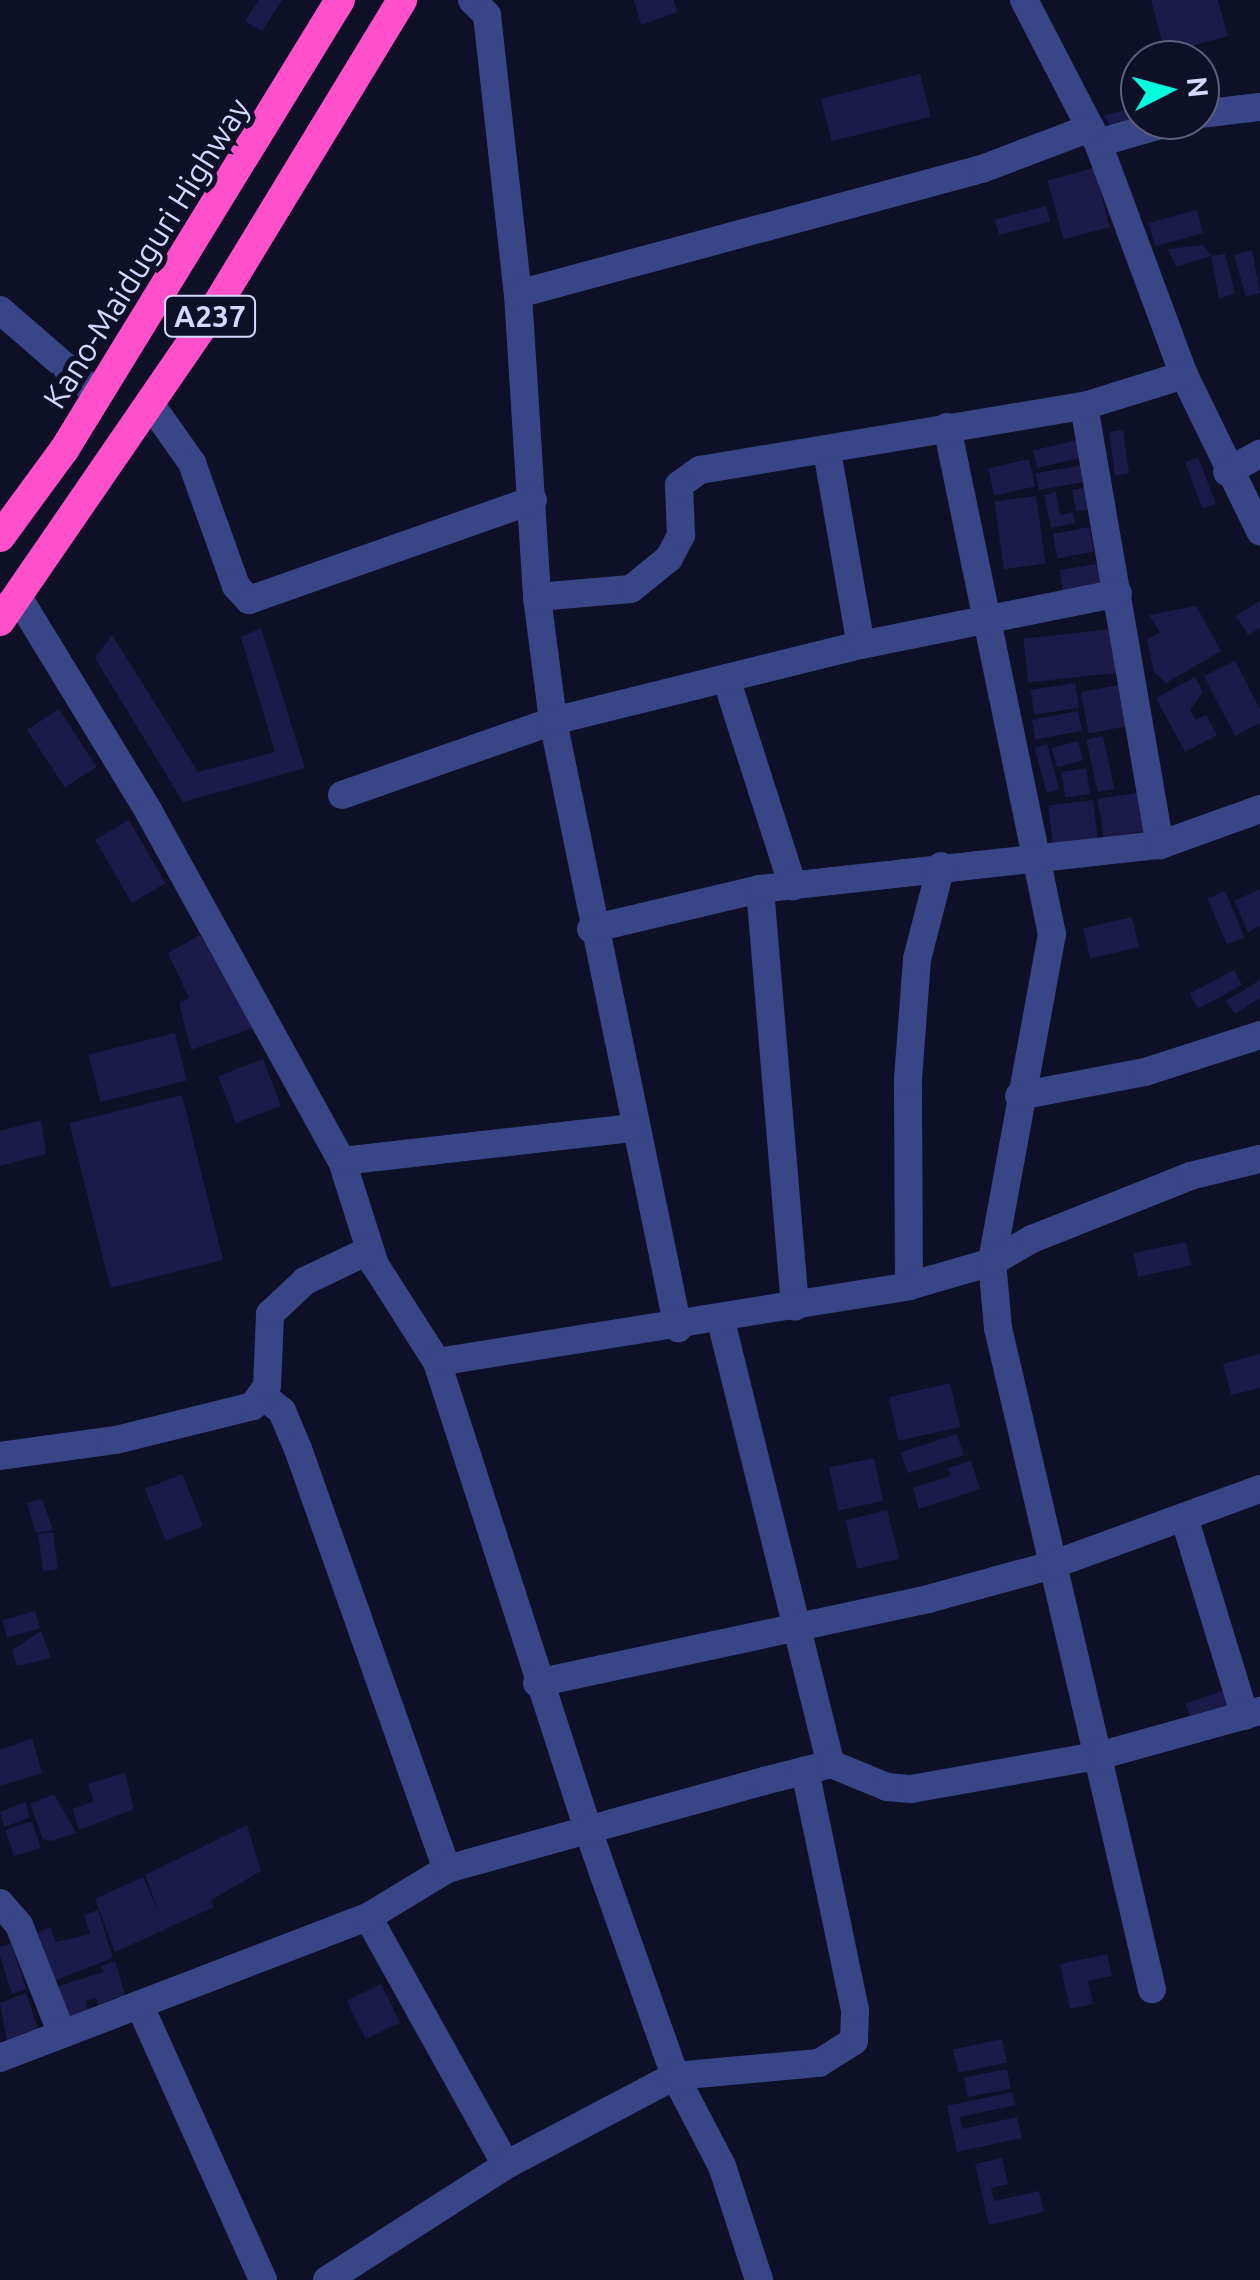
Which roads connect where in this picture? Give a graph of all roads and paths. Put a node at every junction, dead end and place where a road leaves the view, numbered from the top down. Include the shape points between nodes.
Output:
1 (340, 0) edge
2 (402, 0) edge
3 (472, 0) edge
4 (1024, 0) edge
5 (1260, 107) edge
6 (1220, 112) edge
7 (1120, 131) edge
8 (1094, 136) junction
9 (518, 294) junction
10 (0, 310) edge
11 (1184, 375) junction
12 (98, 395) junction
13 (149, 402) junction
14 (1084, 406) junction
15 (947, 428) junction
16 (826, 451) junction
17 (1260, 454) edge
18 (1227, 472) junction
19 (532, 500) junction
20 (1260, 531) edge
21 (0, 536) edge
22 (1118, 593) junction
23 (18, 596) junction
24 (538, 598) junction
25 (986, 618) junction
26 (0, 621) edge
27 (861, 645) junction
28 (726, 678) junction
29 (553, 721) junction
30 (342, 795) dead end
31 (1260, 809) edge
32 (1160, 845) junction
33 (1038, 856) junction
34 (941, 866) junction
35 (793, 887) junction
36 (760, 889) junction
37 (591, 929) junction
38 (1260, 1035) edge
39 (1020, 1096) junction
40 (633, 1128) junction
41 (1260, 1159) edge
42 (342, 1161) junction
43 (370, 1250) junction
44 (992, 1262) junction
45 (909, 1286) junction
46 (795, 1306) junction
47 (720, 1320) junction
48 (678, 1328) junction
49 (437, 1362) junction
50 (262, 1395) junction
51 (0, 1456) edge
52 (1260, 1489) edge
53 (1184, 1517) junction
54 (1052, 1565) junction
55 (793, 1627) junction
56 (537, 1683) junction
57 (1253, 1714) edge
58 (1102, 1755) junction
59 (818, 1767) junction
60 (588, 1830) junction
61 (448, 1869) junction
62 (0, 1904) edge
63 (368, 1917) junction
64 (1152, 1989) dead end
65 (140, 2006) junction
66 (62, 2034) junction
67 (0, 2058) edge
68 (675, 2076) junction
69 (506, 2165) junction
70 (263, 2280) edge
71 (327, 2280) edge
72 (759, 2280) edge

1 - 12 highway, Kano-Maiduguri Highway / A237
2 - 13 highway, A237 via 210,316
3 - 9 street via 486,15
4 - 8 street
5 - 6 street
7 - 8 street
8 - 9 street
8 - 11 street
9 - 19 street
10 - 12 street
11 - 14 street
11 - 18 street
12 - 21 highway, Kano-Maiduguri Highway / A237
13 - 19 street via 192,463 236,586 248,600
13 - 23 highway, A237
14 - 15 street
14 - 22 street
15 - 16 street
15 - 25 street
16 - 24 street via 700,470 679,485 682,536 631,589
16 - 27 street
17 - 18 street
18 - 20 street
19 - 24 street
22 - 25 street
22 - 32 street
23 - 26 highway, A237
23 - 42 street via 150,812
24 - 29 street
25 - 27 street
25 - 33 street
27 - 28 street
28 - 29 street
28 - 35 street
29 - 30 street
29 - 37 street
31 - 32 street
32 - 33 street
33 - 34 street
33 - 39 street via 1052,934
34 - 35 street
34 - 45 street via 925,912 910,1045
35 - 36 street
36 - 37 street
36 - 46 street
37 - 40 street
38 - 39 street via 1145,1072
39 - 44 street
40 - 42 street
40 - 48 street
41 - 44 street via 1190,1176 1032,1239
42 - 43 street
43 - 49 street
43 - 50 street via 305,1281 270,1314
44 - 45 street
44 - 54 street via 998,1328
45 - 46 street
46 - 47 street
47 - 48 street
47 - 55 street
48 - 49 street
49 - 56 street via 482,1488
50 - 51 street via 253,1406 198,1424
50 - 61 street via 282,1412 298,1449
52 - 53 street
53 - 54 street
53 - 57 street
54 - 55 street
54 - 58 street
55 - 56 street
55 - 59 street
56 - 60 street
57 - 58 street
58 - 59 street via 911,1789
58 - 64 street
59 - 60 street
59 - 68 street via 855,2010 854,2042 820,2063
60 - 61 street
60 - 68 street
61 - 63 street
62 - 66 street via 19,1924
63 - 65 street
63 - 69 street
65 - 66 street
65 - 70 street
66 - 67 street
68 - 69 street
68 - 72 street via 722,2166
69 - 71 street

